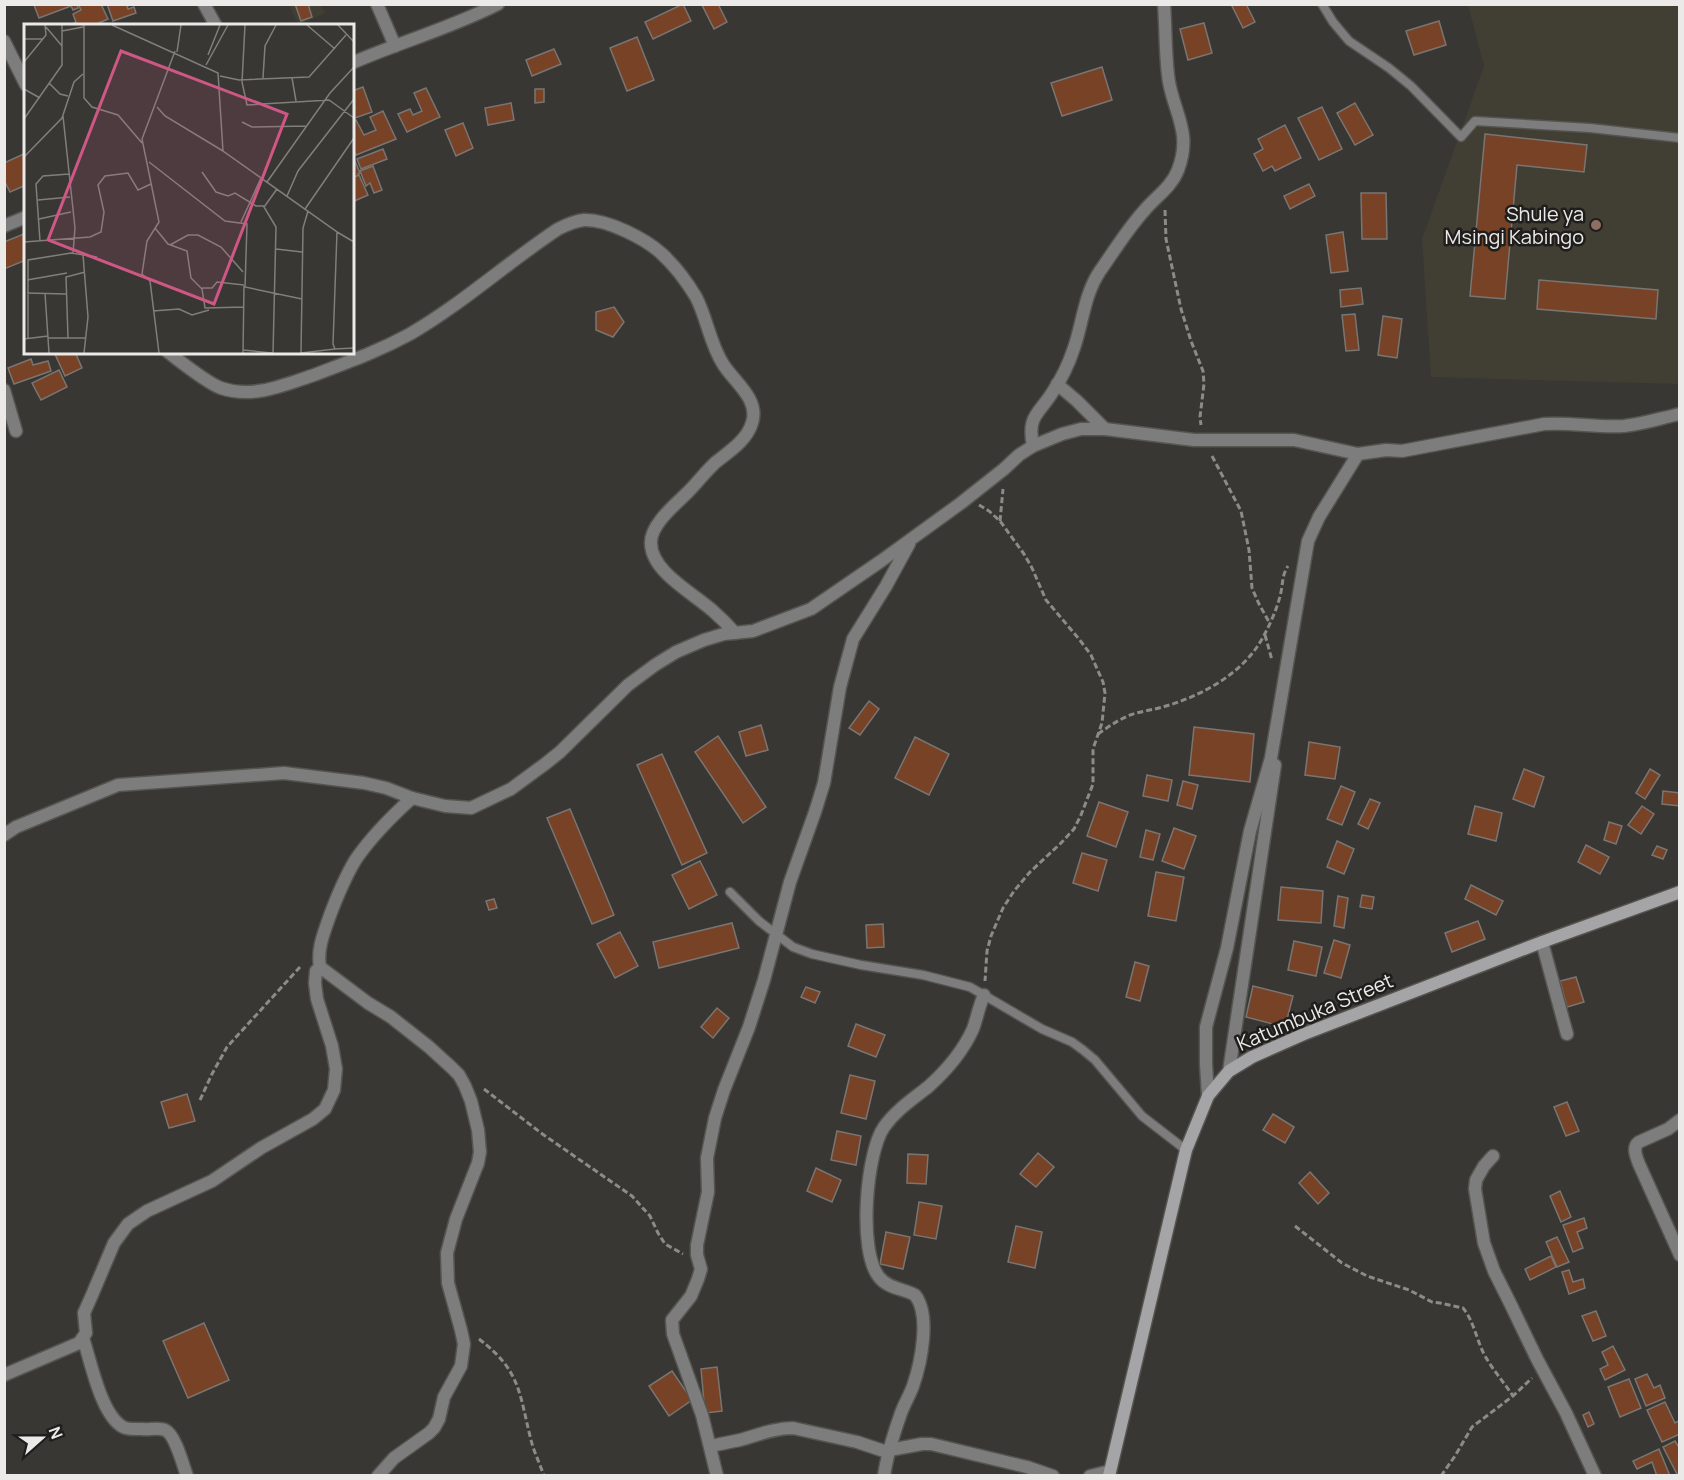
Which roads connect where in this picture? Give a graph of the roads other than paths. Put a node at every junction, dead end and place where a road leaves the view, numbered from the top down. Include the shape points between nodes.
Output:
1 (204, 4) edge
2 (377, 4) edge
3 (498, 4) edge
4 (1164, 4) edge
5 (1322, 4) edge
6 (215, 24) edge
7 (4, 41) edge
8 (395, 46) junction
9 (354, 62) edge
10 (24, 82) edge
11 (1680, 138) edge
12 (24, 218) edge
13 (4, 226) edge
14 (170, 354) edge
15 (1057, 384) junction
16 (4, 390) edge
17 (1680, 414) edge
18 (1105, 429) junction
19 (16, 431) dead end
20 (1034, 446) junction
21 (1358, 454) junction
22 (912, 539) junction
23 (735, 633) junction
24 (412, 798) junction
25 (4, 835) edge
26 (730, 892) dead end
27 (1680, 892) edge
28 (776, 936) junction
29 (1542, 942) junction
30 (320, 968) junction
31 (984, 995) junction
32 (1567, 1034) dead end
33 (1229, 1071) junction
34 (1208, 1096) junction
35 (1680, 1120) edge
36 (1186, 1150) junction
37 (1493, 1156) dead end
38 (1680, 1255) edge
39 (83, 1338) junction
40 (4, 1375) edge
41 (711, 1446) junction
42 (889, 1451) junction
43 (1110, 1473) edge
44 (187, 1476) edge
45 (378, 1476) edge
46 (717, 1476) edge
47 (884, 1476) edge
48 (1053, 1476) edge
49 (1090, 1476) edge
50 (1596, 1476) edge

1 - 6 street
2 - 8 street
3 - 8 street
4 - 15 street via 1169,82 1183,136 1178,169 1098,274 1084,306 1067,367
5 - 11 lane via 1349,41 1411,86 1461,137 1475,121
7 - 10 street
8 - 9 street
12 - 13 street
14 - 23 street via 219,388 242,392 281,387 362,358 410,333 558,229 585,220 625,231 662,253 686,282 723,363 754,411 750,429 742,440 673,506 651,537 651,549 660,566
15 - 18 street
15 - 20 street via 1032,423
16 - 19 street
17 - 21 street via 1622,426 1544,424 1402,451
18 - 20 street via 1080,429
18 - 21 street via 1194,440 1294,440
20 - 22 street
21 - 33 street via 1310,544
21 - 34 street via 1319,517 1306,550 1271,758 1250,831 1227,948 1206,1027
22 - 23 street via 811,609 753,631
22 - 28 street via 853,639 840,687 824,783
23 - 24 street via 704,640 654,665 560,752 512,789 471,808
24 - 25 street via 364,783 284,772 118,784
24 - 30 street via 388,819 356,860 321,943
26 - 28 lane
27 - 29 main road, Katumbuka Street
28 - 31 lane via 812,954 954,982
28 - 41 street via 749,1027 715,1118 707,1158 708,1192 698,1238 701,1269 691,1296 673,1318 672,1328
29 - 32 street
29 - 33 main road, Katumbuka Street via 1304,1034
30 - 39 street via 316,970 317,999 336,1069 334,1090 325,1109 212,1181 128,1224 114,1243 84,1313
30 - 45 street via 391,1017 459,1075 478,1130 478,1163 447,1253 448,1283 464,1344 461,1366 444,1397 437,1424
31 - 36 lane via 1083,1050 1142,1116
31 - 42 street via 960,1052 884,1126 871,1158 867,1221 873,1267 881,1280 915,1295 922,1310 923,1344 918,1371
33 - 34 main road, Katumbuka Street
34 - 36 main road, Katumbuka Street
35 - 38 street via 1636,1144 1635,1149
36 - 43 main road, Katumbuka Street
37 - 50 street via 1476,1180 1484,1243 1494,1271
39 - 40 street
39 - 44 street via 110,1415 129,1429 168,1431
41 - 42 street via 793,1428
41 - 46 street
42 - 47 street
42 - 48 street via 931,1444
43 - 49 street

